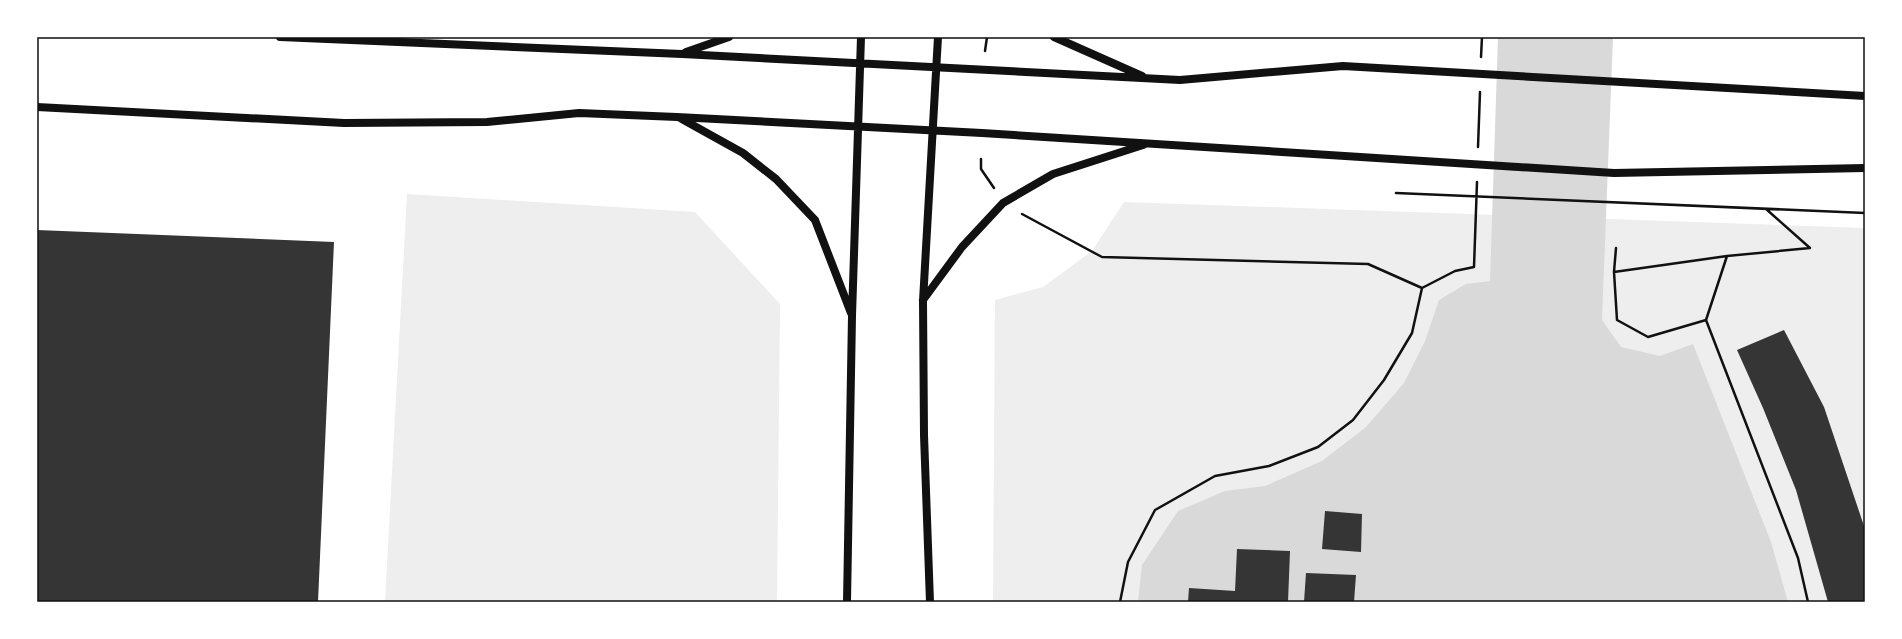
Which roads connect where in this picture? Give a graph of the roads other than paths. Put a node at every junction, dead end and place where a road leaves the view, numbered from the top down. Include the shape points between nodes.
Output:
1 (280, 37) edge
2 (728, 37) edge
3 (861, 37) edge
4 (938, 37) edge
5 (1054, 37) edge
6 (682, 54) junction
7 (859, 63) junction
8 (936, 67) junction
9 (1146, 78) junction
10 (1865, 96) edge
11 (37, 107) edge
12 (678, 117) junction
13 (859, 127) junction
14 (932, 130) junction
15 (1148, 144) junction
16 (1865, 168) edge
17 (922, 301) junction
18 (852, 316) junction
19 (847, 602) edge
20 (930, 602) edge

1 - 6 main road
2 - 6 main road
3 - 7 main road
4 - 8 main road
5 - 9 main road
6 - 7 main road
7 - 8 main road
7 - 13 main road
8 - 9 main road
8 - 14 main road
9 - 10 main road via 1180,80 1343,66
11 - 12 main road via 344,123 486,122 579,113
12 - 13 main road
12 - 18 main road via 743,153 776,179 815,220
13 - 14 main road
13 - 18 main road
14 - 15 main road
14 - 17 main road
15 - 16 main road via 1614,173
15 - 17 main road via 1053,174 1003,202 962,247
17 - 20 main road
18 - 19 main road

